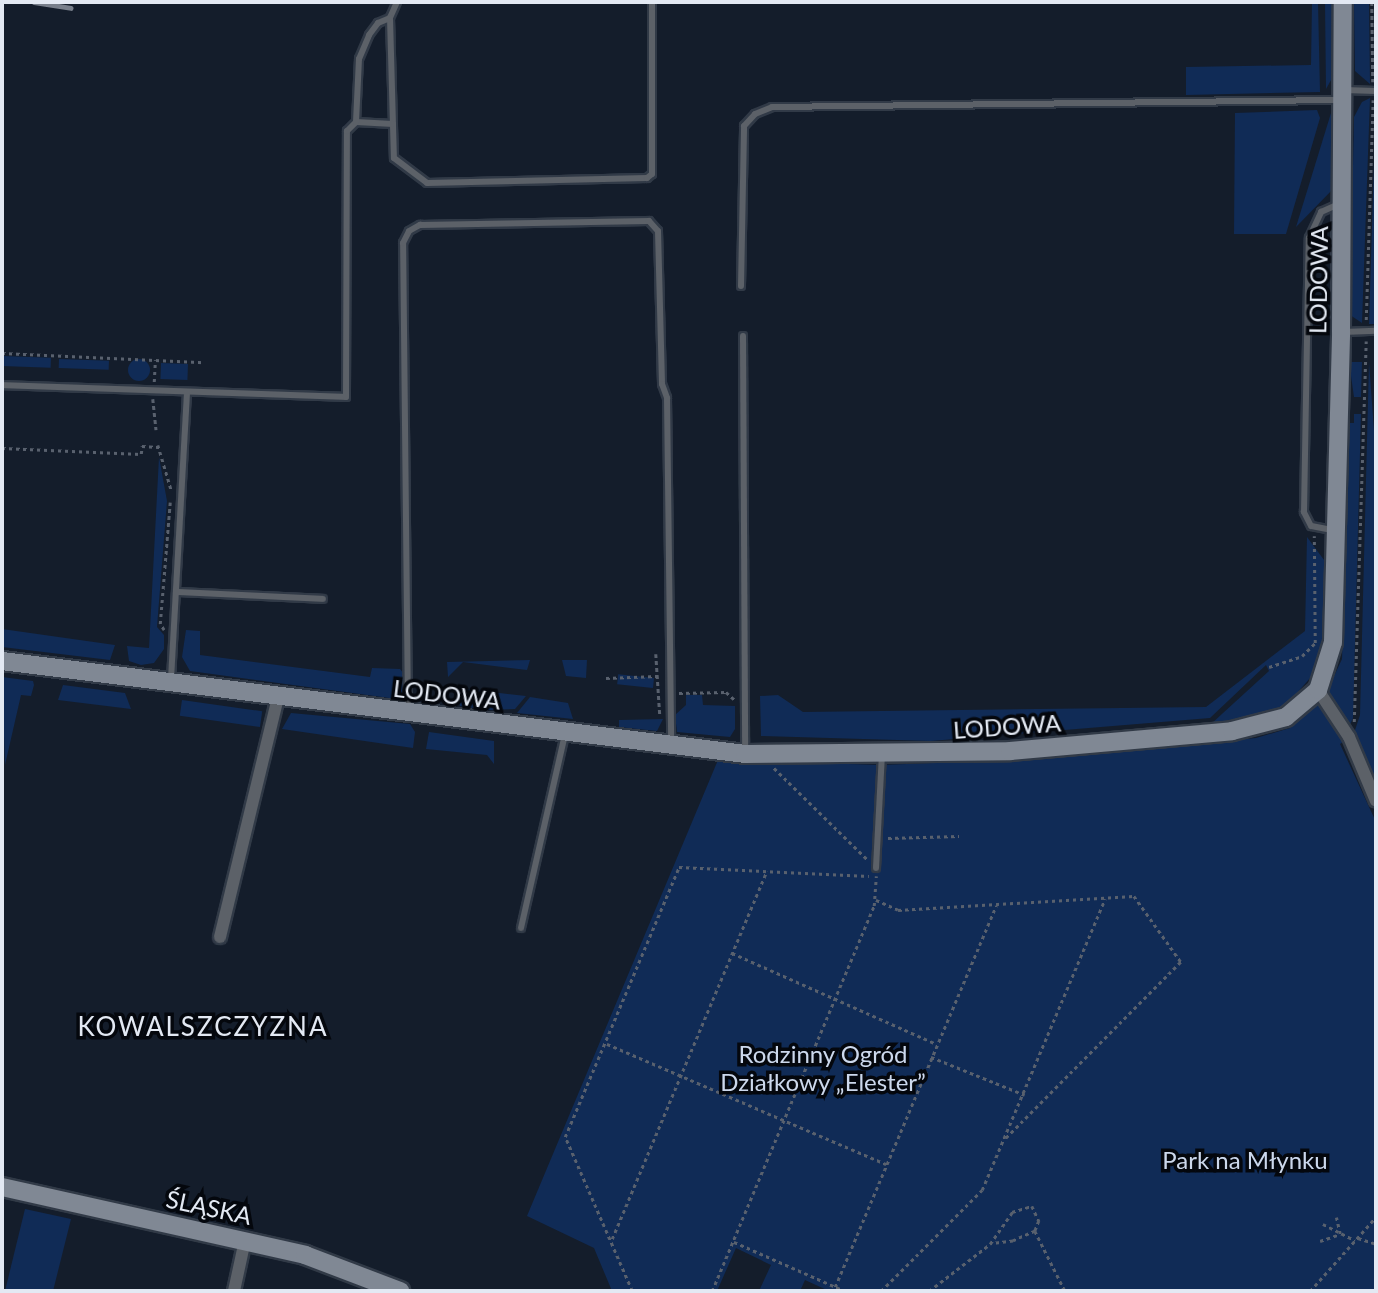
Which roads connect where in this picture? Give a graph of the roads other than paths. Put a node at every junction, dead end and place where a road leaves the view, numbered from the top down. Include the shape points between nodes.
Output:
1 (397, 2) edge
2 (652, 2) edge
3 (1343, 2) edge
4 (390, 18) junction
5 (1375, 91) edge
6 (1344, 95) junction
7 (356, 122) junction
8 (393, 124) junction
9 (1343, 203) junction
10 (741, 286) dead end
11 (1376, 331) edge
12 (1341, 332) junction
13 (743, 335) dead end
14 (2, 385) edge
15 (187, 394) junction
16 (1336, 530) junction
17 (176, 592) junction
18 (323, 599) dead end
19 (2, 662) edge
20 (170, 684) junction
21 (1318, 690) junction
22 (278, 698) junction
23 (408, 714) junction
24 (565, 734) junction
25 (671, 747) junction
26 (752, 754) junction
27 (881, 755) junction
28 (1376, 801) edge
29 (876, 872) road end
30 (521, 928) dead end
31 (220, 937) dead end
32 (2, 1187) edge
33 (245, 1240) junction
34 (234, 1291) edge
35 (400, 1291) edge

1 - 4 lane
2 - 8 lane via 654,166 647,178 427,183 394,158
3 - 6 street, LODOWA
4 - 7 lane via 373,29 359,59
4 - 8 lane
5 - 6 lane
6 - 9 street, LODOWA
6 - 10 lane via 772,107 755,114 744,126
7 - 8 lane
7 - 15 lane via 347,131 344,196 346,397
9 - 12 street, LODOWA
9 - 16 lane via 1321,212 1310,231 1304,512 1314,527
11 - 12 lane
12 - 16 street, LODOWA
13 - 26 lane via 744,701
14 - 15 lane
15 - 17 lane
16 - 21 street, LODOWA via 1333,642
17 - 18 lane
17 - 20 lane
19 - 20 street, LODOWA
20 - 22 street, LODOWA
21 - 27 street, LODOWA via 1286,717 1261,727 1010,751
21 - 28 street via 1349,737
22 - 23 street, LODOWA
22 - 31 street
23 - 24 street, LODOWA
23 - 25 lane via 403,243 409,231 421,225 649,221 656,225 662,384 667,398
24 - 25 street, LODOWA
24 - 30 lane
25 - 26 street, LODOWA
26 - 27 street, LODOWA
27 - 29 lane
32 - 33 street, ŚLĄSKA
33 - 34 street
33 - 35 street, ŚLĄSKA via 334,1264

